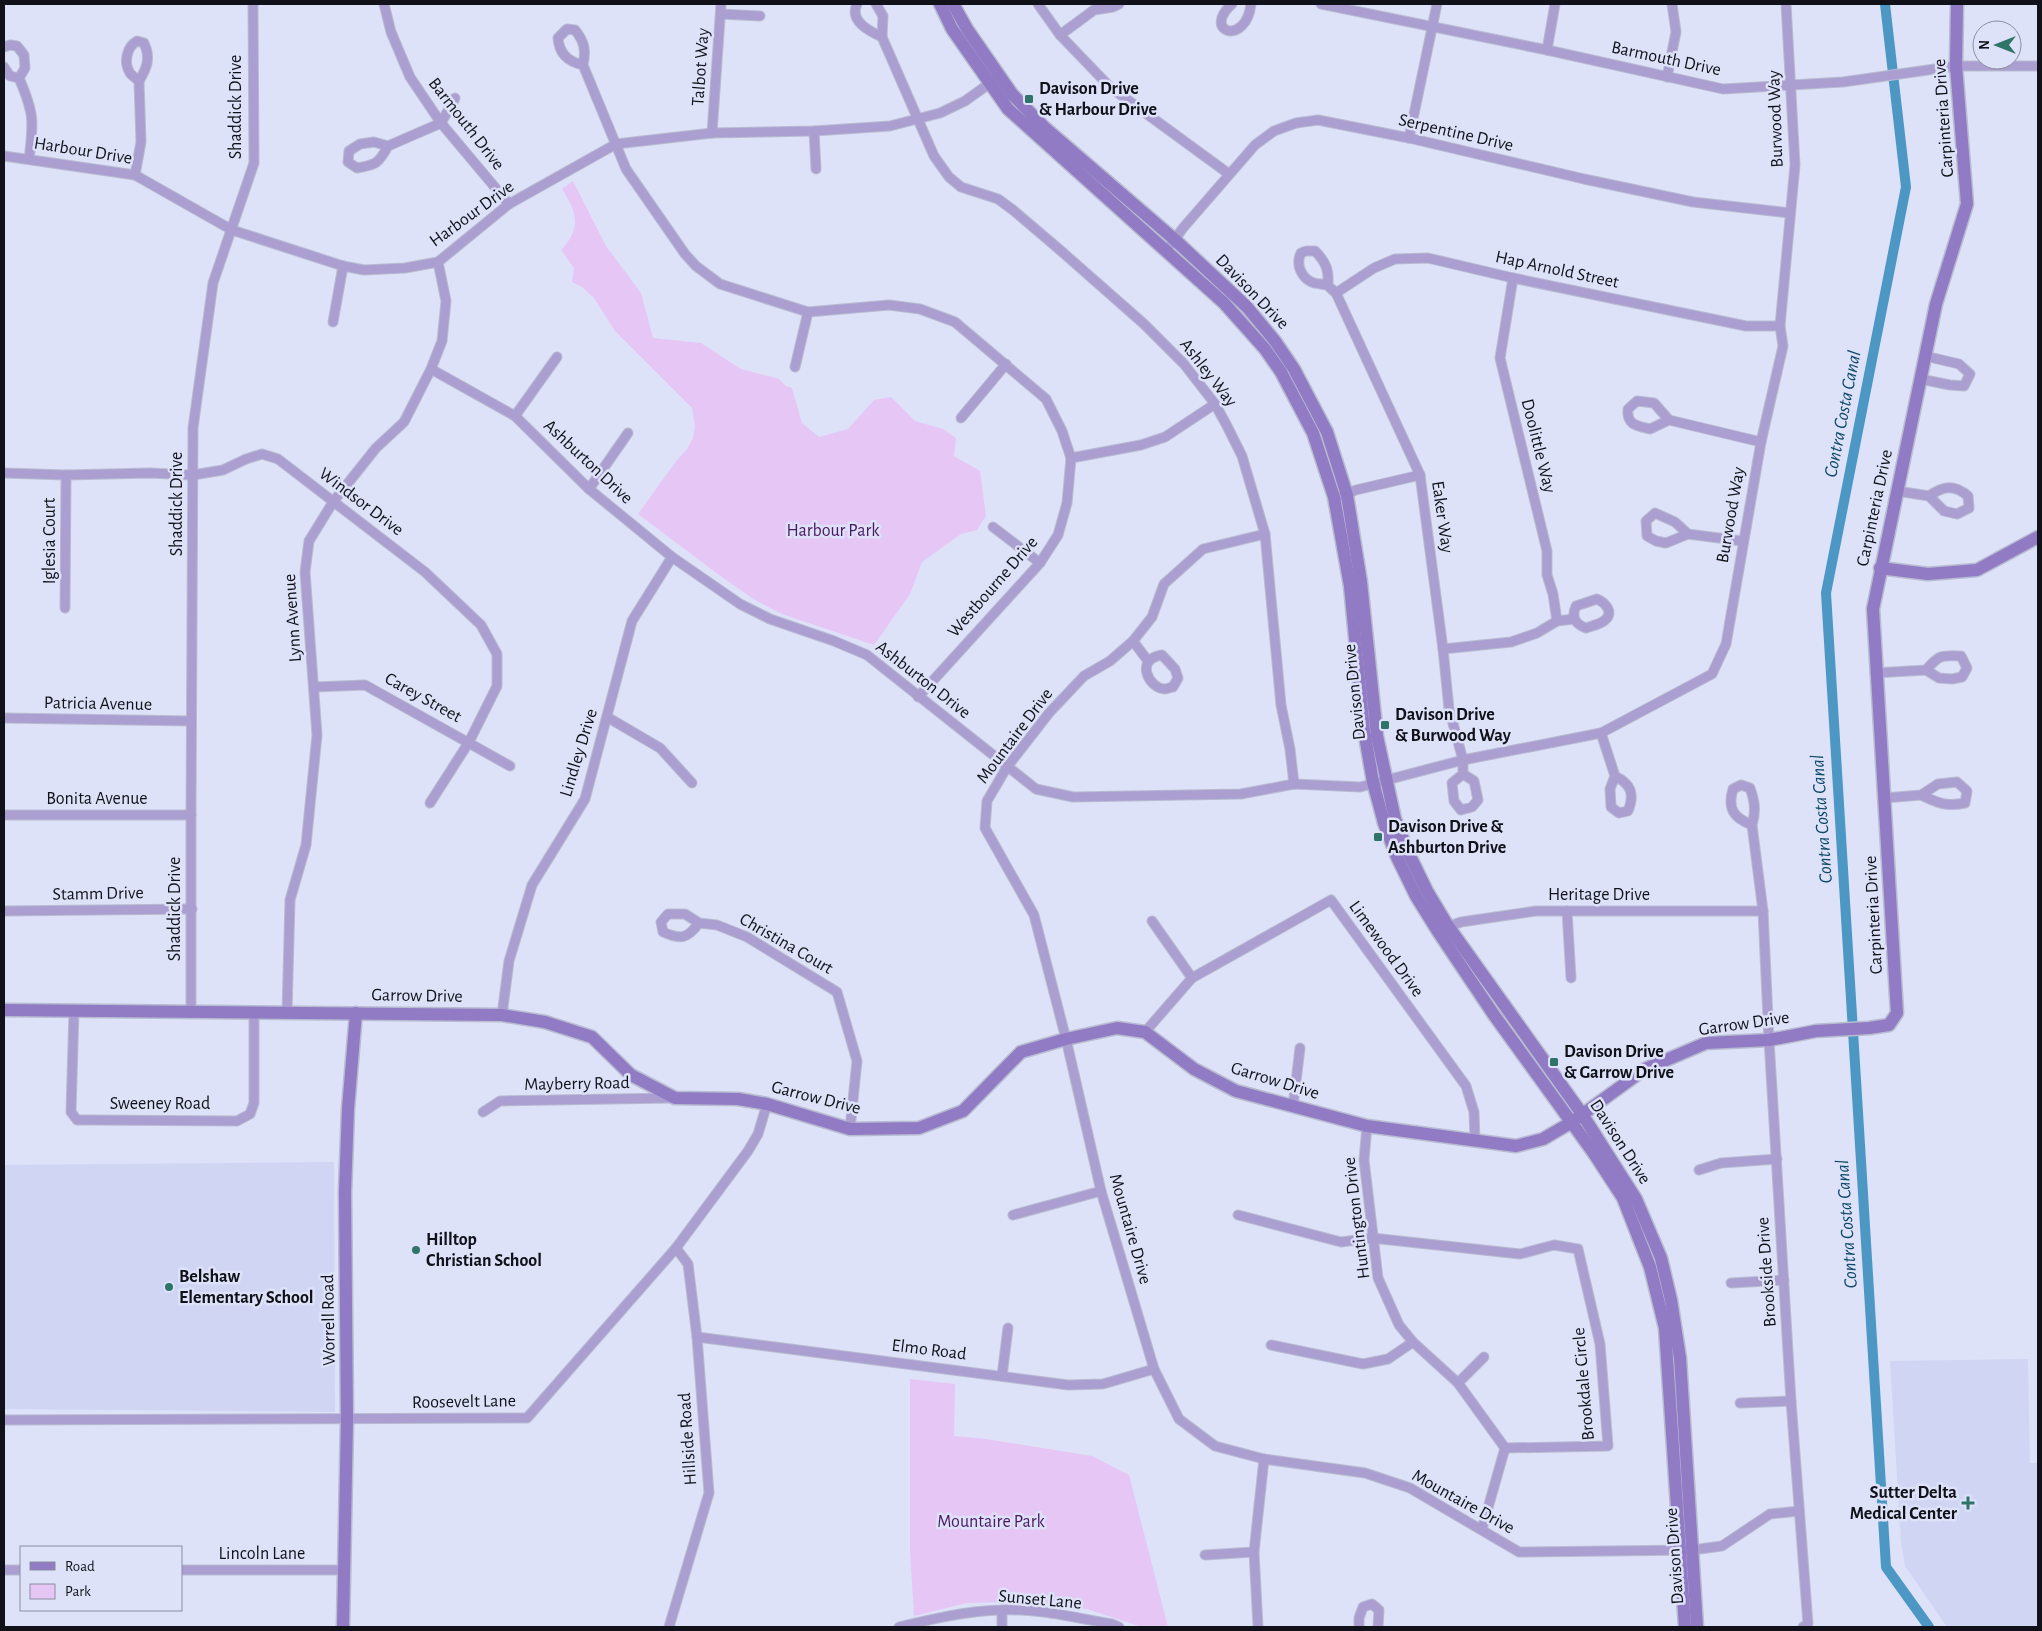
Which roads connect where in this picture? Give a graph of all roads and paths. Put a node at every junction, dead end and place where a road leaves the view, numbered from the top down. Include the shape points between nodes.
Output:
1 (253, 4) edge
2 (384, 4) edge
3 (721, 4) edge
4 (857, 4) edge
5 (876, 4) edge
6 (940, 4) edge
7 (953, 4) edge
8 (1038, 4) edge
9 (1119, 4) edge
10 (1232, 4) edge
11 (1251, 4) edge
12 (1321, 4) edge
13 (1437, 4) edge
14 (1555, 4) edge
15 (1672, 4) edge
16 (1786, 4) edge
17 (1957, 4) edge
18 (1095, 7) edge
19 (721, 14) junction
20 (760, 16) dead end
21 (1433, 27) junction
22 (1060, 35) junction
23 (882, 37) junction
24 (4, 47) edge
25 (1547, 50) junction
26 (583, 65) dead end
27 (1956, 66) junction
28 (2038, 66) edge
29 (4, 67) edge
30 (1668, 77) junction
31 (20, 78) junction
32 (994, 80) junction
33 (139, 82) dead end
34 (1791, 86) junction
35 (455, 98) dead end
36 (917, 120) junction
37 (441, 123) junction
38 (814, 131) junction
39 (712, 133) junction
40 (1409, 138) junction
41 (616, 144) junction
42 (388, 146) dead end
43 (4, 156) edge
44 (29, 159) junction
45 (816, 169) dead end
46 (1229, 174) junction
47 (135, 175) junction
48 (509, 204) junction
49 (1790, 213) junction
50 (232, 230) junction
51 (1171, 244) junction
52 (438, 262) junction
53 (343, 266) junction
54 (1513, 278) junction
55 (1328, 286) dead end
56 (1336, 293) junction
57 (808, 312) junction
58 (333, 322) dead end
59 (1780, 326) junction
60 (1925, 356) junction
61 (557, 357) dead end
62 (1006, 364) junction
63 (795, 367) dead end
64 (431, 369) junction
65 (1920, 379) junction
66 (1215, 404) junction
67 (515, 416) junction
68 (961, 418) dead end
69 (1669, 420) dead end
70 (628, 433) dead end
71 (1761, 442) junction
72 (1071, 458) junction
73 (4, 473) edge
74 (66, 475) junction
75 (193, 475) junction
76 (1420, 475) junction
77 (589, 489) junction
78 (1897, 491) junction
79 (1341, 496) junction
80 (1929, 496) dead end
81 (333, 502) junction
82 (993, 527) dead end
83 (1265, 534) junction
84 (1688, 534) junction
85 (2038, 537) edge
86 (1742, 540) junction
87 (672, 557) junction
88 (1040, 563) junction
89 (1880, 568) junction
90 (66, 608) dead end
91 (1574, 619) dead end
92 (1557, 621) junction
93 (1133, 641) junction
94 (1443, 649) junction
95 (1148, 661) dead end
96 (1926, 670) dead end
97 (1876, 674) junction
98 (314, 687) junction
99 (918, 697) junction
100 (4, 718) edge
101 (607, 718) junction
102 (191, 721) junction
103 (1601, 733) junction
104 (469, 742) junction
105 (1463, 760) junction
106 (510, 766) dead end
107 (1007, 768) junction
108 (1463, 774) dead end
109 (1615, 776) dead end
110 (1379, 781) junction
111 (692, 783) dead end
112 (1294, 784) junction
113 (1921, 795) junction
114 (1885, 798) junction
115 (430, 803) dead end
116 (190, 815) junction
117 (4, 816) edge
118 (1752, 825) dead end
119 (192, 909) junction
120 (4, 911) edge
121 (1567, 911) junction
122 (1763, 911) junction
123 (1152, 920) dead end
124 (699, 923) dead end
125 (1444, 930) junction
126 (1192, 978) junction
127 (1571, 978) dead end
128 (4, 1010) edge
129 (74, 1011) junction
130 (254, 1012) junction
131 (356, 1012) junction
132 (191, 1013) junction
133 (287, 1013) junction
134 (502, 1015) junction
135 (1889, 1024) joint
136 (1145, 1032) junction
137 (1066, 1039) junction
138 (1769, 1040) junction
139 (1300, 1048) dead end
140 (675, 1098) junction
141 (767, 1104) junction
142 (1293, 1106) junction
143 (483, 1112) dead end
144 (1582, 1114) junction
145 (1572, 1122) junction
146 (1367, 1126) junction
147 (850, 1129) junction
148 (1475, 1141) junction
149 (1777, 1159) junction
150 (1699, 1170) dead end
151 (1101, 1192) junction
152 (1013, 1215) dead end
153 (1238, 1215) dead end
154 (1372, 1238) junction
155 (676, 1248) junction
156 (1784, 1280) junction
157 (1731, 1283) dead end
158 (1008, 1328) dead end
159 (697, 1337) junction
160 (1413, 1342) junction
161 (1271, 1345) dead end
162 (1484, 1357) dead end
163 (1154, 1369) junction
164 (1002, 1376) junction
165 (1458, 1383) junction
166 (1791, 1401) junction
167 (1740, 1403) dead end
168 (4, 1420) edge
169 (347, 1420) junction
170 (1505, 1448) junction
171 (1264, 1459) junction
172 (1799, 1511) junction
173 (1482, 1530) junction
174 (1686, 1550) junction
175 (1254, 1552) junction
176 (1205, 1555) dead end
177 (4, 1570) edge
178 (20, 1570) edge
179 (182, 1570) edge
180 (343, 1570) junction
181 (1002, 1610) junction
182 (1114, 1626) edge
183 (343, 1627) edge
184 (669, 1627) edge
185 (899, 1627) edge
186 (1002, 1627) edge
187 (1258, 1627) edge
188 (1358, 1627) edge
189 (1378, 1627) edge
190 (1685, 1627) edge
191 (1697, 1627) edge
192 (1803, 1627) edge

1 - 50 street, Shaddick Drive via 254,163
2 - 37 street, Barmouth Drive via 391,32 410,77
3 - 19 street, Talbot Way
4 - 23 street via 856,17 866,30
5 - 23 street via 883,16
6 - 32 street, Davison Drive via 952,30
7 - 32 street, Davison Drive
8 - 22 street
9 - 18 street
10 - 11 street via 1221,18 1221,24 1230,32 1242,26 1250,15
12 - 21 street, Barmouth Drive
13 - 21 street
14 - 25 street
15 - 30 street via 1676,32
16 - 34 street, Burwood Way
17 - 27 street, Carpinteria Drive
18 - 22 street
19 - 20 street
19 - 39 street, Talbot Way
21 - 25 street, Barmouth Drive
21 - 40 street
22 - 46 street via 1110,87
23 - 36 street, Ashley Way
24 - 31 street via 17,46 24,55 26,68
25 - 30 street, Barmouth Drive
26 - 41 street, Westbourne Drive
27 - 28 street, Barmouth Drive
27 - 34 street, Barmouth Drive
27 - 60 street, Carpinteria Drive via 1967,204 1936,304
29 - 31 street via 10,76
30 - 34 street, Barmouth Drive via 1723,89
31 - 44 street via 31,106 33,127
32 - 36 street, Harbour Drive via 965,101
32 - 51 street, Davison Drive
33 - 47 street via 141,142
34 - 49 street, Burwood Way via 1796,165
35 - 37 street
36 - 38 street, Harbour Drive via 869,128
36 - 66 street, Ashley Way via 934,156 949,177 961,186 998,199 1060,250 1144,324 1184,364
37 - 42 street
37 - 48 street, Barmouth Drive
38 - 39 street, Harbour Drive
38 - 45 street
39 - 41 street, Harbour Drive
40 - 46 street, Serpentine Drive via 1318,120 1296,123 1274,131 1255,145
40 - 49 street, Serpentine Drive via 1693,202
41 - 48 street, Harbour Drive
41 - 57 street, Westbourne Drive via 626,169 696,266 720,284
43 - 44 street, Harbour Drive
44 - 47 street, Harbour Drive
46 - 51 street, Serpentine Drive
47 - 50 street, Harbour Drive
48 - 52 street, Harbour Drive
49 - 59 street, Burwood Way
50 - 53 street, Harbour Drive
50 - 75 street, Shaddick Drive via 213,283 193,428
51 - 79 street, Davison Drive via 1247,307 1294,369 1327,432
52 - 53 street, Harbour Drive via 364,270
52 - 64 street, Lynn Avenue via 446,300 442,341
53 - 58 street
54 - 56 street, Hap Arnold Street via 1428,258 1395,259 1374,268
54 - 59 street, Hap Arnold Street via 1746,326
54 - 92 street, Doolittle Way via 1500,358 1547,551 1547,575 1554,594
55 - 56 street
56 - 76 street, Eaker Way
57 - 62 street, Westbourne Drive via 890,305 920,309 955,322
57 - 63 street
59 - 71 street, Burwood Way via 1783,346
60 - 65 street, Carpinteria Drive
60 - 65 street via 1959,364 1970,374 1964,386
61 - 67 street
62 - 68 street
62 - 72 street, Westbourne Drive via 1046,399
64 - 67 street, Ashburton Drive
64 - 81 street, Lynn Avenue via 404,422 376,448
65 - 78 street, Carpinteria Drive
66 - 72 street via 1166,437
66 - 83 street, Ashley Way via 1242,456
67 - 77 street, Ashburton Drive
69 - 71 street
70 - 77 street
71 - 86 street, Burwood Way
72 - 88 street, Westbourne Drive via 1067,503 1058,535
73 - 74 street, Windsor Drive
74 - 75 street, Windsor Drive
74 - 90 street, Iglesia Court
75 - 81 street, Windsor Drive via 223,470 262,454 278,459
75 - 102 street, Shaddick Drive
76 - 79 street
76 - 94 street, Eaker Way
77 - 87 street, Ashburton Drive
78 - 80 street
78 - 89 street, Carpinteria Drive
79 - 110 street, Davison Drive via 1361,582
81 - 98 street, Lynn Avenue via 308,541 305,572
81 - 104 street, Windsor Drive via 425,572 481,625 498,654 497,686
82 - 88 street
83 - 93 street, Mountaire Drive via 1203,549 1164,584 1152,617
83 - 112 street, Ashley Way via 1281,705
84 - 84 street via 1675,522 1655,513 1646,521 1647,536 1656,541 1666,543
84 - 86 street
85 - 89 street via 1977,570 1928,574
86 - 103 street, Burwood Way via 1726,644 1712,674
87 - 99 street, Ashburton Drive via 740,604 770,619 867,655
87 - 101 street, Lindley Drive via 632,621
88 - 99 street, Westbourne Drive
89 - 97 street, Carpinteria Drive via 1872,609
91 - 92 street
92 - 94 street via 1537,633 1511,642
93 - 95 street
93 - 107 street, Mountaire Drive via 1110,661 1084,676 1049,713
94 - 105 street, Eaker Way via 1449,709
96 - 97 street
97 - 114 street, Carpinteria Drive
98 - 104 street, Carey Street via 365,685
98 - 133 street, Lynn Avenue via 317,735 306,845 290,900
99 - 107 street, Ashburton Drive
100 - 102 street, Patricia Avenue
101 - 111 street via 660,748
101 - 134 street, Lindley Drive via 585,799 532,885 509,961
102 - 116 street, Shaddick Drive
103 - 105 street, Burwood Way
103 - 109 street
104 - 106 street, Carey Street
104 - 115 street, Windsor Drive
105 - 108 street, Eaker Way
105 - 110 street, Burwood Way
107 - 112 street, Ashburton Drive via 1036,789 1073,796 1240,794
107 - 137 street, Mountaire Drive via 987,801 985,828 1034,915
110 - 112 street, Ashburton Drive via 1360,787
110 - 125 street, Davison Drive
113 - 113 street via 1952,806 1965,803 1967,791 1957,782 1938,784
113 - 114 street
114 - 135 street, Carpinteria Drive via 1897,1013
116 - 117 street, Bonita Avenue
116 - 119 street, Shaddick Drive
118 - 122 street, Brookside Drive
119 - 120 street, Stamm Drive
119 - 132 street, Shaddick Drive
121 - 122 street, Heritage Drive
121 - 125 street, Heritage Drive via 1536,911 1461,922
121 - 127 street
122 - 138 street, Brookside Drive
123 - 126 street
124 - 147 street, Christina Court via 717,925 747,936 837,992 857,1061
125 - 144 street, Davison Drive
125 - 145 street, Davison Drive
126 - 136 street, Limewood Drive
126 - 148 street, Limewood Drive via 1331,900 1466,1086 1474,1112
128 - 129 street, Garrow Drive
129 - 130 street, Sweeney Road via 72,1112 77,1120 237,1121 250,1114 254,1103
129 - 132 street, Garrow Drive
130 - 132 street, Garrow Drive
130 - 133 street, Garrow Drive
131 - 133 street, Garrow Drive
131 - 134 street, Garrow Drive
131 - 169 street, Worrell Road via 345,1192
134 - 140 street, Garrow Drive via 545,1022 592,1037 631,1075
135 - 138 street, Garrow Drive
136 - 137 street, Garrow Drive via 1117,1028
136 - 142 street, Garrow Drive via 1194,1069 1236,1090
137 - 147 street, Garrow Drive via 1021,1052 963,1111 919,1128
137 - 151 street, Mountaire Drive
138 - 144 street, Garrow Drive via 1706,1044 1645,1069
138 - 149 street, Brookside Drive
139 - 142 street
140 - 141 street, Garrow Drive via 738,1099
140 - 143 street, Mayberry Road via 500,1102
141 - 147 street, Garrow Drive
141 - 155 street, Roosevelt Lane via 758,1134 748,1151
142 - 146 street, Garrow Drive
144 - 145 street, Garrow Drive
144 - 174 street, Davison Drive via 1636,1199 1661,1258 1672,1300 1680,1358
145 - 148 street, Garrow Drive via 1543,1139 1516,1146
145 - 174 street, Davison Drive via 1623,1198 1650,1267 1660,1304
146 - 148 street, Garrow Drive
146 - 154 street, Huntington Drive via 1364,1160
149 - 150 street via 1721,1163
149 - 156 street, Brookside Drive
151 - 152 street
151 - 163 street, Mountaire Drive
153 - 154 street via 1341,1242
154 - 160 street, Huntington Drive via 1378,1278 1399,1325
154 - 170 street, Brookdale Circle via 1520,1254 1554,1245 1578,1249 1600,1344 1608,1446
155 - 159 street, Hillside Road via 688,1264
155 - 169 street, Roosevelt Lane via 528,1418
156 - 157 street
156 - 166 street, Brookside Drive
158 - 164 street
159 - 164 street, Elmo Road
159 - 184 street, Hillside Road via 709,1493
160 - 161 street via 1388,1359 1363,1364
160 - 165 street, Huntington Drive
162 - 165 street
163 - 164 street, Elmo Road via 1103,1384 1068,1386
163 - 171 street, Mountaire Drive via 1179,1420 1215,1446
165 - 170 street, Huntington Drive
166 - 167 street
166 - 172 street, Brookside Drive
168 - 169 street, Roosevelt Lane
169 - 180 street, Worrell Road
170 - 173 street
171 - 173 street, Mountaire Drive via 1365,1473 1410,1488
171 - 175 street
172 - 174 street, Mountaire Drive via 1770,1514 1722,1546
172 - 192 street, Brookside Drive via 1808,1624
173 - 174 street, Mountaire Drive via 1518,1552
174 - 190 street, Davison Drive
174 - 191 street, Davison Drive
175 - 176 street
175 - 187 street
177 - 178 street
179 - 180 street, Lincoln Lane
180 - 183 street, Worrell Road
181 - 182 street, Sunset Lane via 1039,1612
181 - 185 street, Sunset Lane via 948,1616
181 - 186 street
188 - 189 street via 1363,1607 1372,1604 1379,1610

